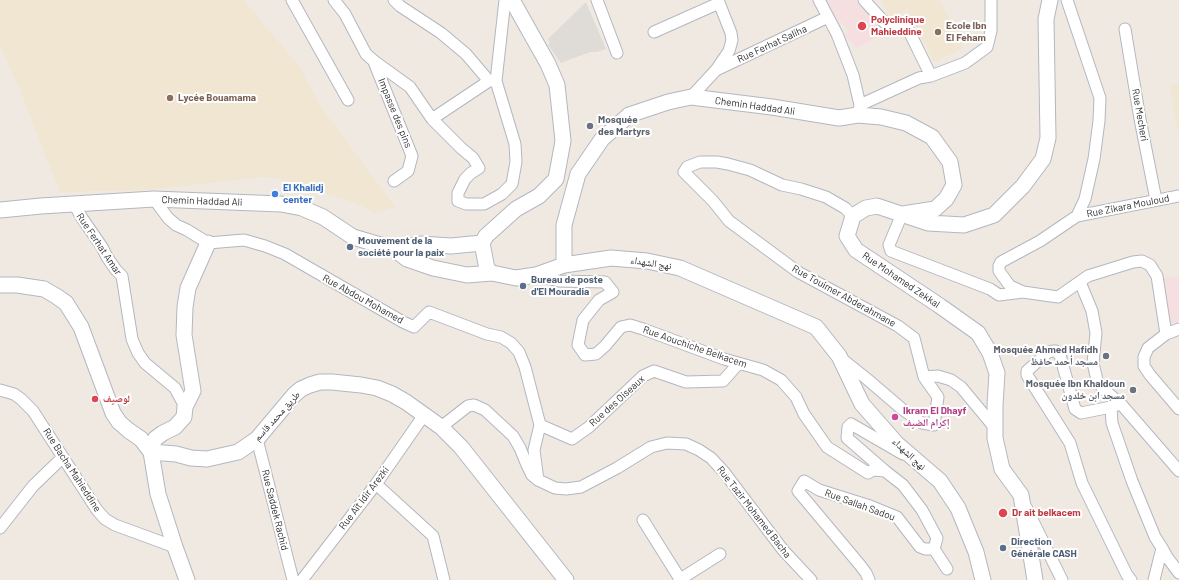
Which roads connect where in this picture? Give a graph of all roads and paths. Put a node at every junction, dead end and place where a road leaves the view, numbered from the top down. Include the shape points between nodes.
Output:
1 (292, 0) edge
2 (334, 0) edge
3 (394, 0) edge
4 (505, 0) edge
5 (512, 0) edge
6 (597, 0) edge
7 (819, 0) edge
8 (864, 0) edge
9 (991, 0) edge
10 (1050, 0) edge
11 (1067, 0) edge
12 (719, 1) edge
13 (828, 17) junction
14 (1125, 29) dead end
15 (654, 32) dead end
16 (617, 53) dead end
17 (374, 62) junction
18 (716, 70) junction
19 (931, 76) junction
20 (492, 81) junction
21 (691, 97) junction
22 (348, 100) dead end
23 (859, 110) junction
24 (432, 119) junction
25 (394, 182) dead end
26 (1179, 196) edge
27 (154, 199) junction
28 (1156, 200) junction
29 (74, 204) junction
30 (0, 210) edge
31 (902, 214) junction
32 (854, 216) junction
33 (1077, 216) junction
34 (208, 243) junction
35 (482, 243) junction
36 (394, 249) junction
37 (564, 265) junction
38 (492, 274) junction
39 (536, 275) junction
40 (1080, 282) junction
41 (0, 285) edge
42 (1022, 292) junction
43 (1179, 329) edge
44 (1166, 334) junction
45 (839, 356) junction
46 (738, 364) junction
47 (924, 377) junction
48 (0, 390) edge
49 (1116, 405) junction
50 (185, 407) junction
51 (1179, 409) edge
52 (424, 415) junction
53 (540, 425) junction
54 (441, 427) junction
55 (995, 428) junction
56 (257, 439) junction
57 (151, 452) junction
58 (63, 456) junction
59 (917, 462) junction
60 (885, 471) junction
61 (1179, 471) edge
62 (538, 480) junction
63 (376, 484) junction
64 (1021, 495) junction
65 (643, 520) dead end
66 (0, 528) edge
67 (175, 547) junction
68 (1162, 548) junction
69 (934, 549) junction
70 (720, 554) dead end
71 (947, 569) dead end
72 (1179, 573) edge
73 (187, 580) edge
74 (293, 580) edge
75 (302, 580) edge
76 (444, 580) edge
77 (566, 580) edge
78 (679, 580) edge
79 (811, 580) edge
80 (869, 580) edge
81 (983, 580) edge
82 (1035, 580) edge
83 (1062, 580) edge
84 (1131, 580) edge
85 (1154, 580) edge

1 - 22 street
2 - 17 street via 345,14 366,54
3 - 20 street via 451,41
4 - 20 street
5 - 35 street via 548,64 556,85 563,141 556,179 539,196 516,209 492,229
6 - 16 street
7 - 13 street
8 - 19 street via 885,23 908,29
9 - 19 street via 991,31 987,47 965,63
10 - 31 street via 1046,19 1048,138 1043,159 1023,186 994,215 964,225 928,223
11 - 33 street via 1100,98 1094,159 1085,199
12 - 15 street
12 - 18 street via 732,40 729,51
13 - 18 street, Rue Ferhat Saliha
13 - 23 street via 853,75
14 - 28 street, Rue Mecheri
17 - 24 street via 410,86
17 - 25 street, Impasse des pins via 412,156 408,171
18 - 21 street
19 - 23 street via 919,78
20 - 24 street
20 - 24 street via 515,144 516,162 512,184 502,194 484,204 466,204 458,201 458,193 465,180 479,168 473,158
21 - 23 street, Chemin Haddad Ali via 839,118
21 - 37 street, Chemin Haddad Ali via 629,116 602,139 578,174 564,225
23 - 31 street, Chemin Haddad Ali via 906,123 932,137 950,162 954,186 946,199 935,209
26 - 28 street, Rue Zikara Mouloud
27 - 29 street, Chemin Haddad Ali
27 - 34 street via 176,225
27 - 36 street, Chemin Haddad Ali via 281,204 302,208 323,217 353,237
28 - 33 street, Rue Zikara Mouloud
29 - 30 street, Chemin Haddad Ali
29 - 50 street, Rue Ferhat Amar via 122,276 132,339 138,353 145,363 174,388
31 - 32 street via 877,206 866,208
31 - 42 street via 889,244 891,251 990,289 999,295
32 - 47 street, Rue Touimer Abderahmane via 826,198 782,185 750,170 728,164 700,162 687,167 684,172 729,221 798,272 898,326 914,338
32 - 55 street, Rue Mohamed Zekkal via 847,236 856,250 978,333 990,353 997,373
33 - 42 street via 1040,241 1001,262 999,271 1010,286
34 - 50 street via 188,288 185,307 184,335 193,391
34 - 53 street, Rue Abdou Mohamed via 244,240 285,254 414,327 429,312 511,342 519,352 525,367
35 - 36 street via 451,246 421,244
35 - 38 street via 487,269
36 - 38 street, نهج الشهداء via 407,259 433,268 467,276
37 - 39 street, نهج الشهداء
37 - 45 street, نهج الشهداء via 611,258 647,261 680,268 816,327
38 - 39 street, نهج الشهداء via 516,278
39 - 46 street, Rue Aouchiche Belkacem via 559,282 605,282 613,292 599,300 583,320 578,345 585,355 596,354 621,327 630,325
40 - 42 street via 1058,297
40 - 44 street via 1088,276 1133,262 1150,265 1157,276
40 - 49 street via 1092,311 1096,333 1093,363 1097,380
41 - 57 street via 17,284 44,290 66,303 81,327 113,413
43 - 44 street
44 - 51 street via 1148,348 1144,366
45 - 47 street, Rue Touimer Abderahmane via 902,409 922,423 934,425 938,397
45 - 59 street, نهج الشهداء via 862,404 897,444
46 - 53 street, Rue des Oiseaux via 722,381 686,382 654,371 643,376 589,427 572,439
46 - 60 street, Rue Aouchiche Belkacem via 763,370 781,380 796,397 804,414 827,446 868,473 873,470
47 - 55 street via 938,376 951,380 961,387
48 - 58 street, Rue Bacha Mahieddine via 21,399
49 - 61 street
49 - 68 street via 1112,423 1132,481
49 - 84 street via 1081,413 1075,409 1060,355 1056,351 1047,354 1027,371 1027,375 1070,443 1082,483
50 - 57 street via 184,417 175,427 156,438
52 - 54 street, طريق محمد قاسم
52 - 56 street, طريق محمد قاسم via 392,394 377,388 320,382 301,389 294,395
52 - 63 street, Rue Aït Idir Arezki
53 - 62 street, Rue Abdou Mohamed via 534,450
54 - 62 street via 468,406 474,405 485,410 513,436 532,475
54 - 77 street, طريق محمد قاسم via 479,468
55 - 64 street, Rue Mohamed Zekkal via 1002,469
56 - 57 street, طريق محمد قاسم via 238,452 207,459
56 - 74 street, Rue Saddek Rachid
57 - 67 street via 158,494
58 - 66 street via 33,486
58 - 67 street, Rue Bacha Mahieddine via 105,519
59 - 60 street via 851,424 848,427 847,438
59 - 81 street, نهج الشهداء via 940,481 958,508 976,552
60 - 69 street via 903,485 922,510 936,538
62 - 79 street, Rue Tazir Mohamed Bacha via 555,488 581,487 651,447 668,443 686,444 711,458 724,472 783,550
63 - 75 street, Rue Aït Idir Arezki
63 - 76 street via 433,536
64 - 82 street, Rue Mohamed Zekkal
64 - 83 street
65 - 78 street
67 - 73 street
68 - 72 street
68 - 85 street
69 - 71 street
69 - 80 street, Rue Sallah Sadou via 920,547 897,517 819,490 804,481 798,491 860,565
70 - 78 street

